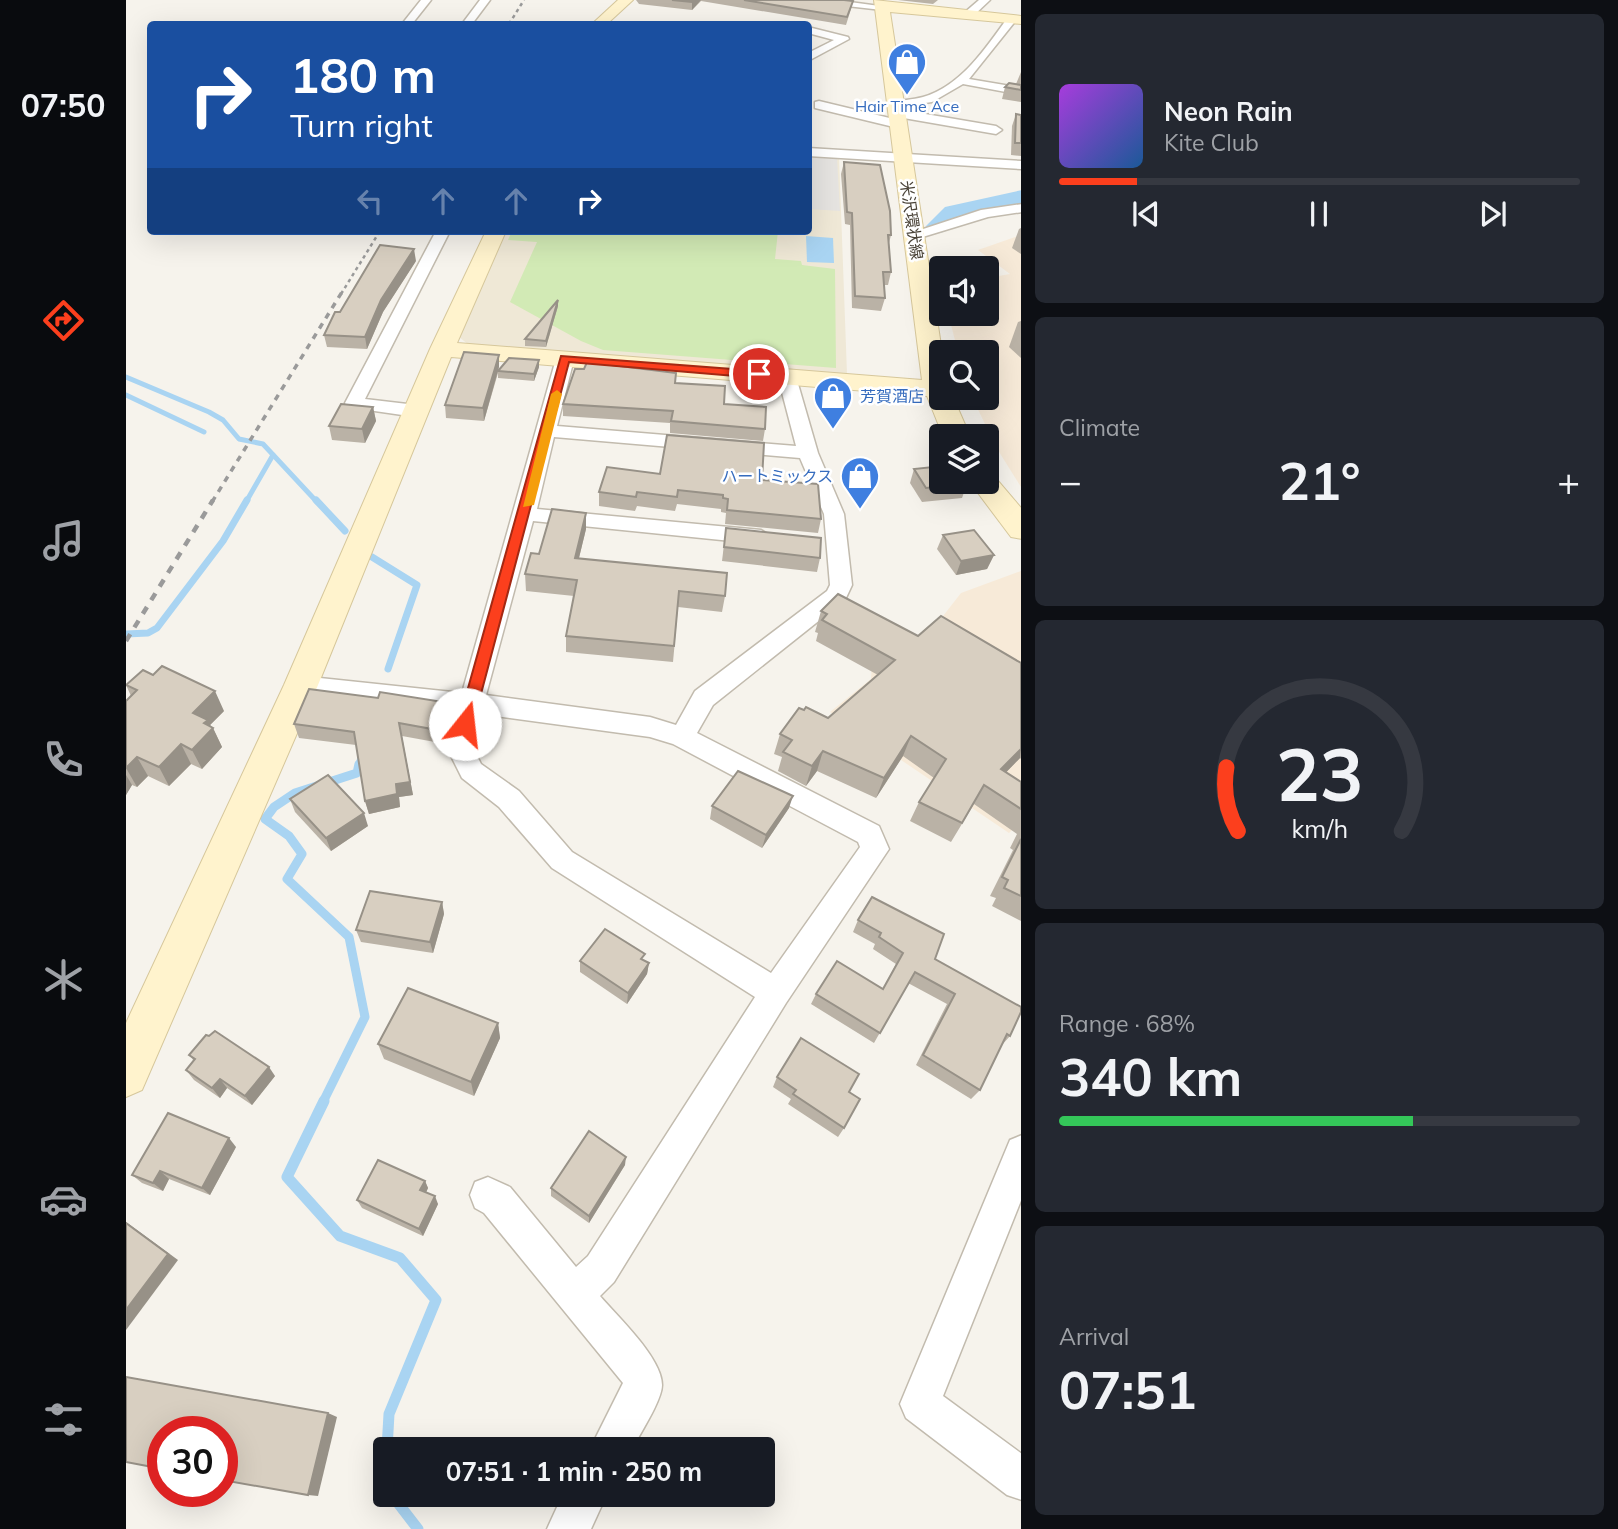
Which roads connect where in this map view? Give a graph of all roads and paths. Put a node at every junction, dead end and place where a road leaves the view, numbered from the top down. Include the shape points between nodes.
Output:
1 (426, 0) edge
2 (485, 0) edge
3 (626, 0) edge
4 (799, 0) edge
5 (985, 0) edge
6 (840, 4) junction
7 (881, 4) edge
8 (968, 15) junction
9 (1017, 19) edge
10 (409, 21) edge
11 (469, 21) edge
12 (602, 21) edge
13 (812, 21) edge
14 (812, 23) edge
15 (812, 56) edge
16 (958, 80) junction
17 (1021, 92) edge
18 (819, 106) dead end
19 (897, 114) junction
20 (996, 130) dead end
21 (812, 152) edge
22 (904, 159) junction
23 (1021, 165) edge
24 (1021, 208) edge
25 (916, 234) junction
26 (441, 235) edge
27 (494, 235) edge
28 (929, 347) edge
29 (442, 349) junction
30 (565, 359) junction
31 (787, 377) junction
32 (929, 388) edge
33 (416, 411) junction
34 (547, 431) junction
35 (808, 453) junction
36 (994, 494) edge
37 (525, 514) junction
38 (1021, 530) edge
39 (782, 539) edge
40 (809, 542) edge
41 (836, 544) junction
42 (301, 685) junction
43 (472, 703) junction
44 (682, 737) junction
45 (775, 993) junction
46 (126, 1074) edge
47 (1021, 1152) edge
48 (488, 1195) dead end
49 (576, 1294) junction
50 (616, 1437) edge
51 (1021, 1480) edge
52 (579, 1507) edge
53 (568, 1529) edge

1 - 10 street
2 - 11 street
3 - 12 street
4 - 6 street
5 - 8 street
6 - 7 street
6 - 13 street
7 - 8 street
7 - 19 street, 米沢環状線
8 - 9 street
9 - 16 street
14 - 15 street via 844,39
16 - 17 street
16 - 19 street
18 - 19 street
19 - 20 street
19 - 22 street, 米沢環状線
21 - 22 street
22 - 23 street
22 - 25 street, 米沢環状線
24 - 25 street via 986,213
25 - 28 street, 米沢環状線
26 - 33 street via 354,403
27 - 29 street
29 - 30 street
29 - 33 street
30 - 31 street
30 - 34 street
31 - 32 street
31 - 35 street
33 - 42 street
34 - 35 street
34 - 37 street
35 - 41 street via 831,506
36 - 38 street
37 - 39 street
37 - 43 street
40 - 41 street
41 - 44 street via 841,585 837,595 704,698
42 - 43 street
42 - 46 street
43 - 44 street via 650,727
43 - 45 street via 459,746 471,771 509,799 562,860
44 - 45 street via 869,834 875,849
45 - 49 street via 601,1269
47 - 51 street via 920,1404
48 - 49 street
49 - 50 street via 641,1375 643,1387
52 - 53 street

